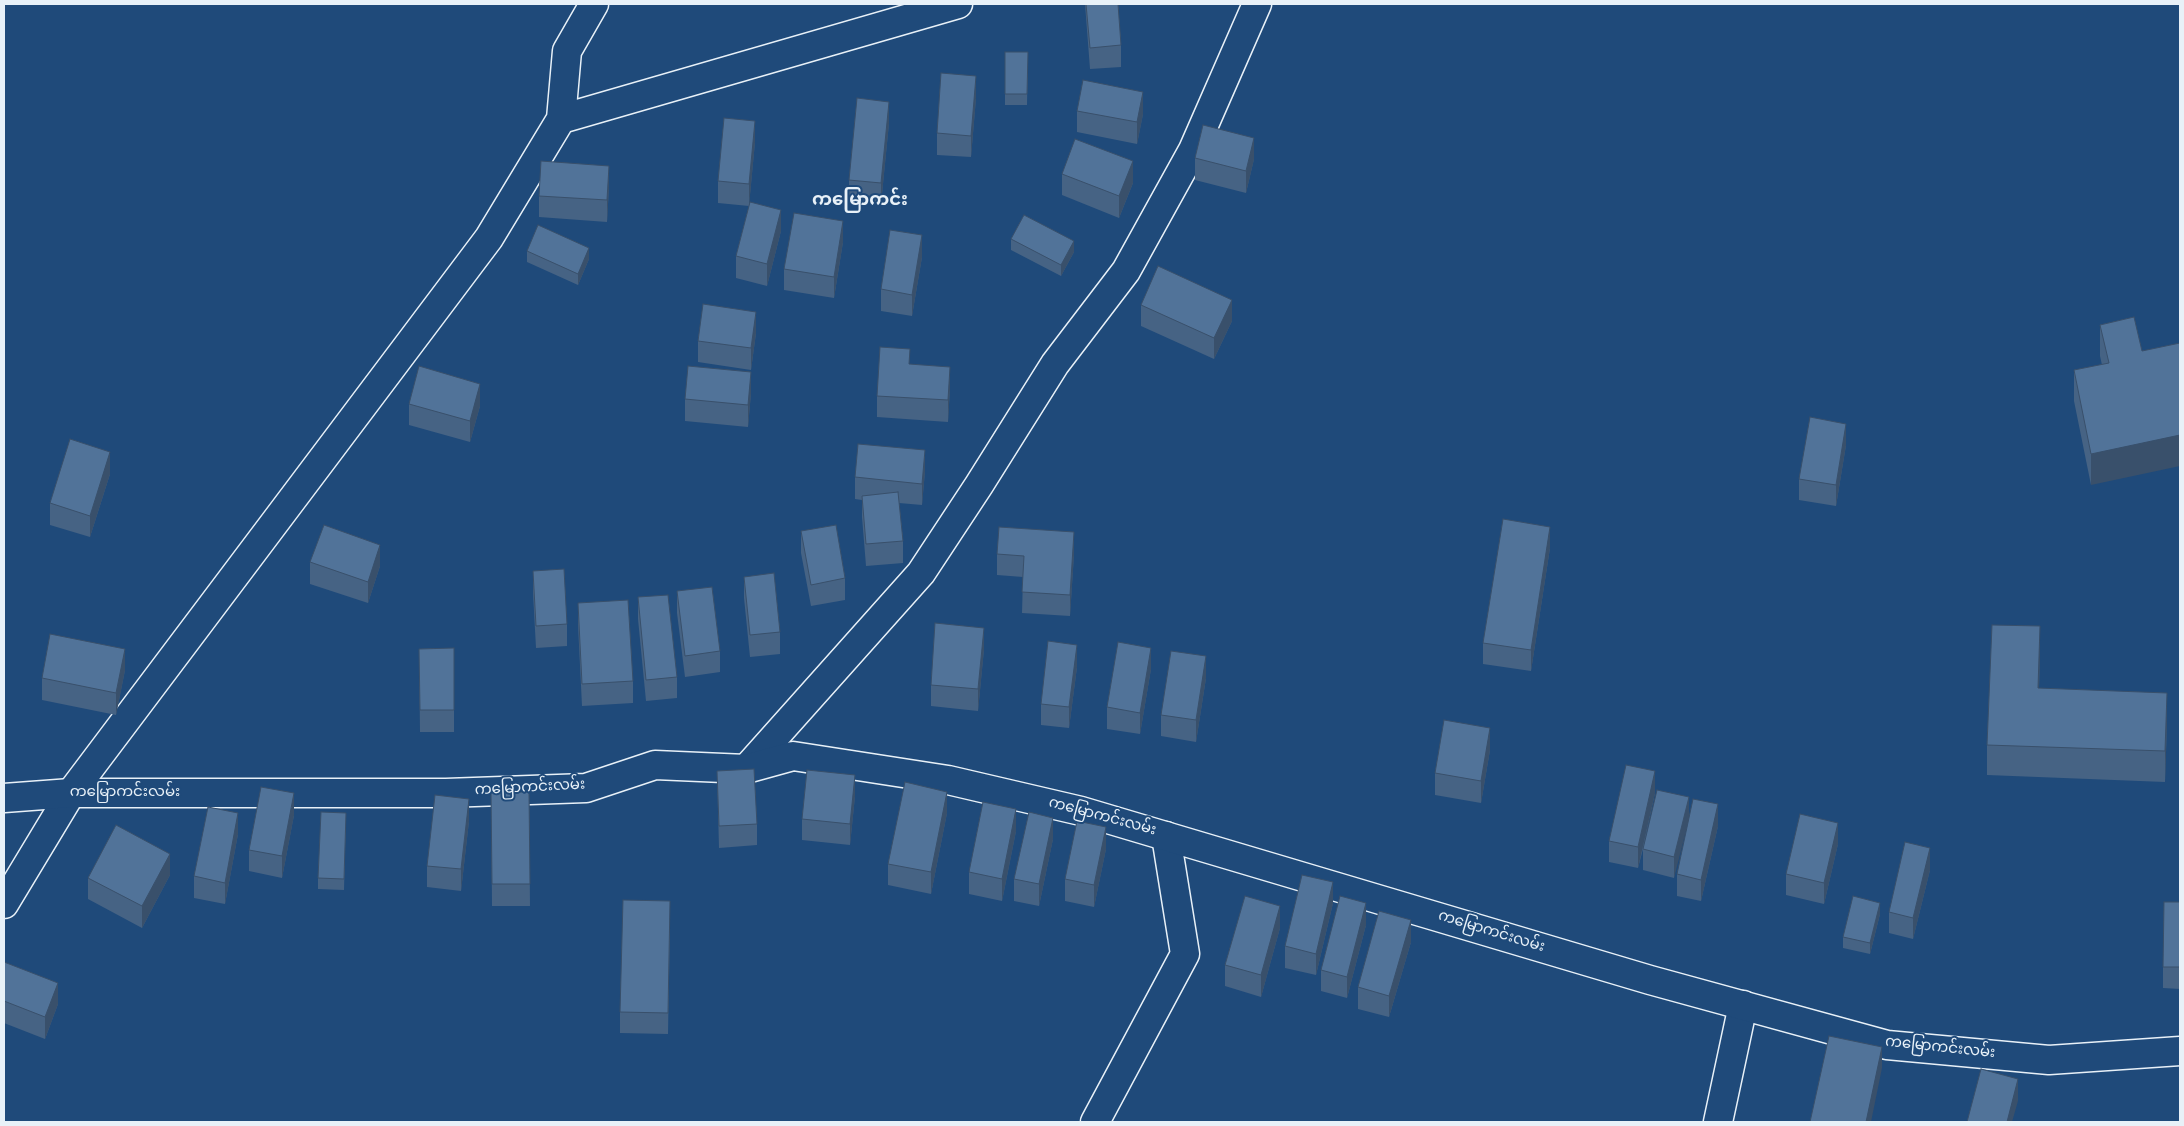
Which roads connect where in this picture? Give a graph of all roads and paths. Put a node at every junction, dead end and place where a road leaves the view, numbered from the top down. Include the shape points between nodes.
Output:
1 (594, 4) edge
2 (958, 4) edge
3 (1257, 4) edge
4 (561, 119) junction
5 (746, 769) junction
6 (71, 793) junction
7 (4, 798) edge
8 (1166, 836) junction
9 (4, 904) edge
10 (1743, 1005) junction
11 (2180, 1050) edge
12 (1095, 1122) edge
13 (1718, 1122) edge

1 - 4 street via 567,51
2 - 4 street
3 - 5 street via 1193,150 1126,271 1055,364 921,573
4 - 6 street via 489,238
5 - 6 street, ကမြောကင်းလမ်း via 655,765 586,788 446,793
5 - 8 street, ကမြောကင်းလမ်း via 793,756 929,777 1081,811
6 - 7 street, ကမြောကင်းလမ်း
6 - 9 street
8 - 10 street, ကမြောကင်းလမ်း
8 - 12 street via 1185,954
10 - 11 street, ကမြောကင်းလမ်း via 1887,1046 2049,1060
10 - 13 street

